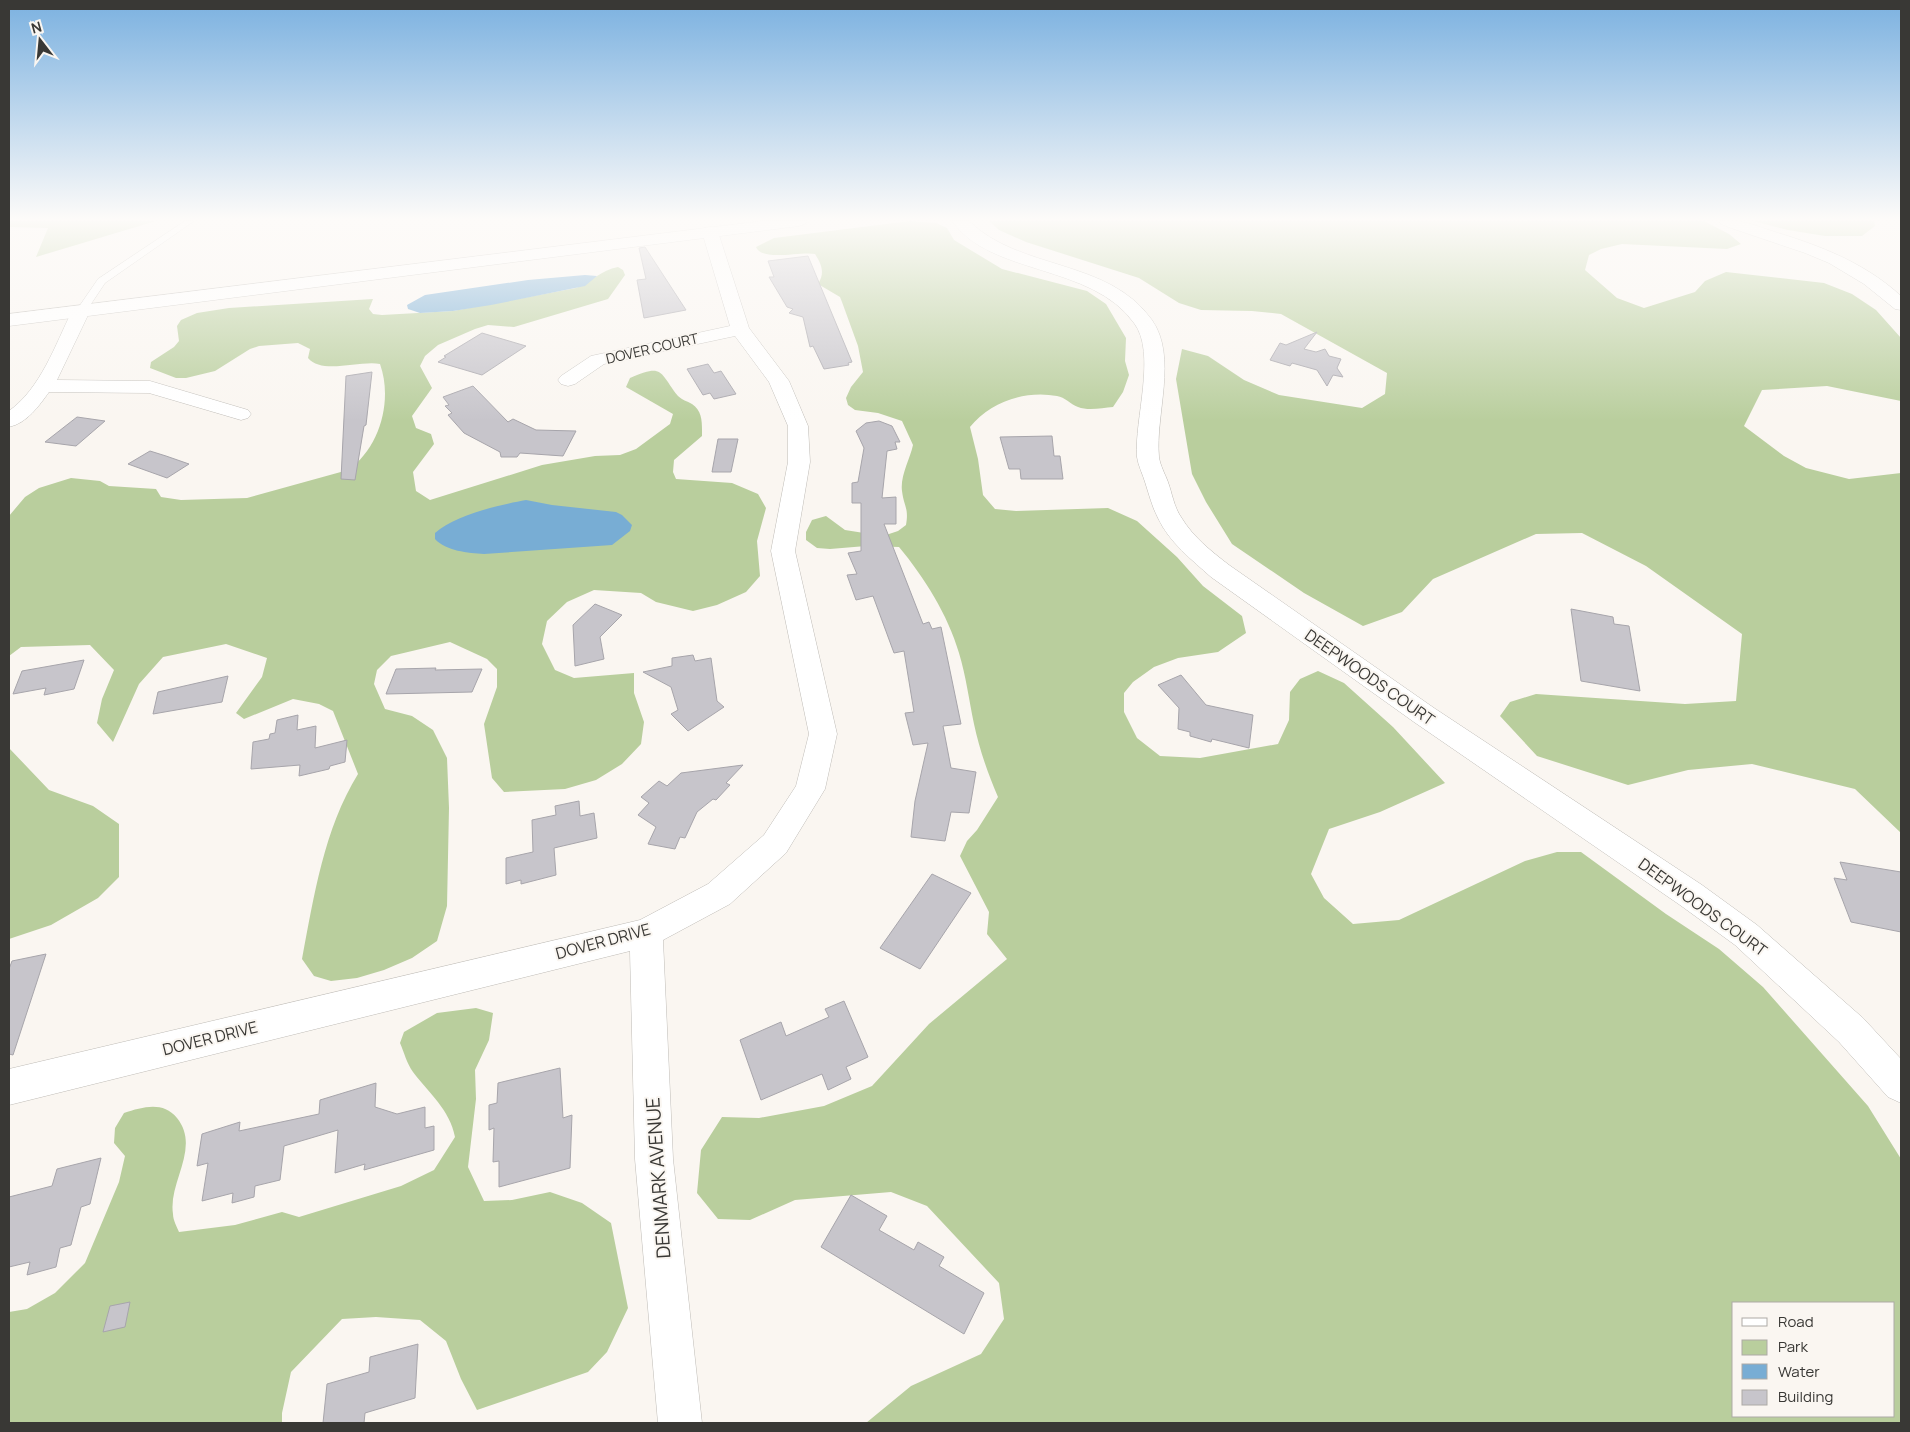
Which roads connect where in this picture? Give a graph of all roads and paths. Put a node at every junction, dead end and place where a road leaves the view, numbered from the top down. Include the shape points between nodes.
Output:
1 (96, 288) edge
2 (266, 288) edge
3 (727, 288) edge
4 (1105, 288) edge
5 (1881, 288) edge
6 (1901, 305) edge
7 (81, 311) junction
8 (9, 320) edge
9 (740, 329) junction
10 (568, 380) dead end
11 (43, 386) junction
12 (241, 414) dead end
13 (9, 421) edge
14 (646, 933) junction
15 (1901, 1085) edge
16 (9, 1087) edge
17 (680, 1423) edge

1 - 7 lane
2 - 7 street
3 - 9 street, DOVER DRIVE
4 - 15 street, DEEPWOODS COURT via 1126,302 1144,322 1152,340 1154,367 1148,458 1169,518 1191,546 1220,571 1415,710 1746,935 1851,1030
5 - 6 street
7 - 8 street
7 - 11 street
9 - 10 street, DOVER COURT via 598,360
9 - 14 street, DOVER DRIVE via 780,380 798,426 799,462 783,551 823,734 810,789 775,844 719,894
11 - 12 street via 150,387
11 - 13 street
14 - 16 street, DOVER DRIVE
14 - 17 street, DENMARK AVENUE via 654,1159

